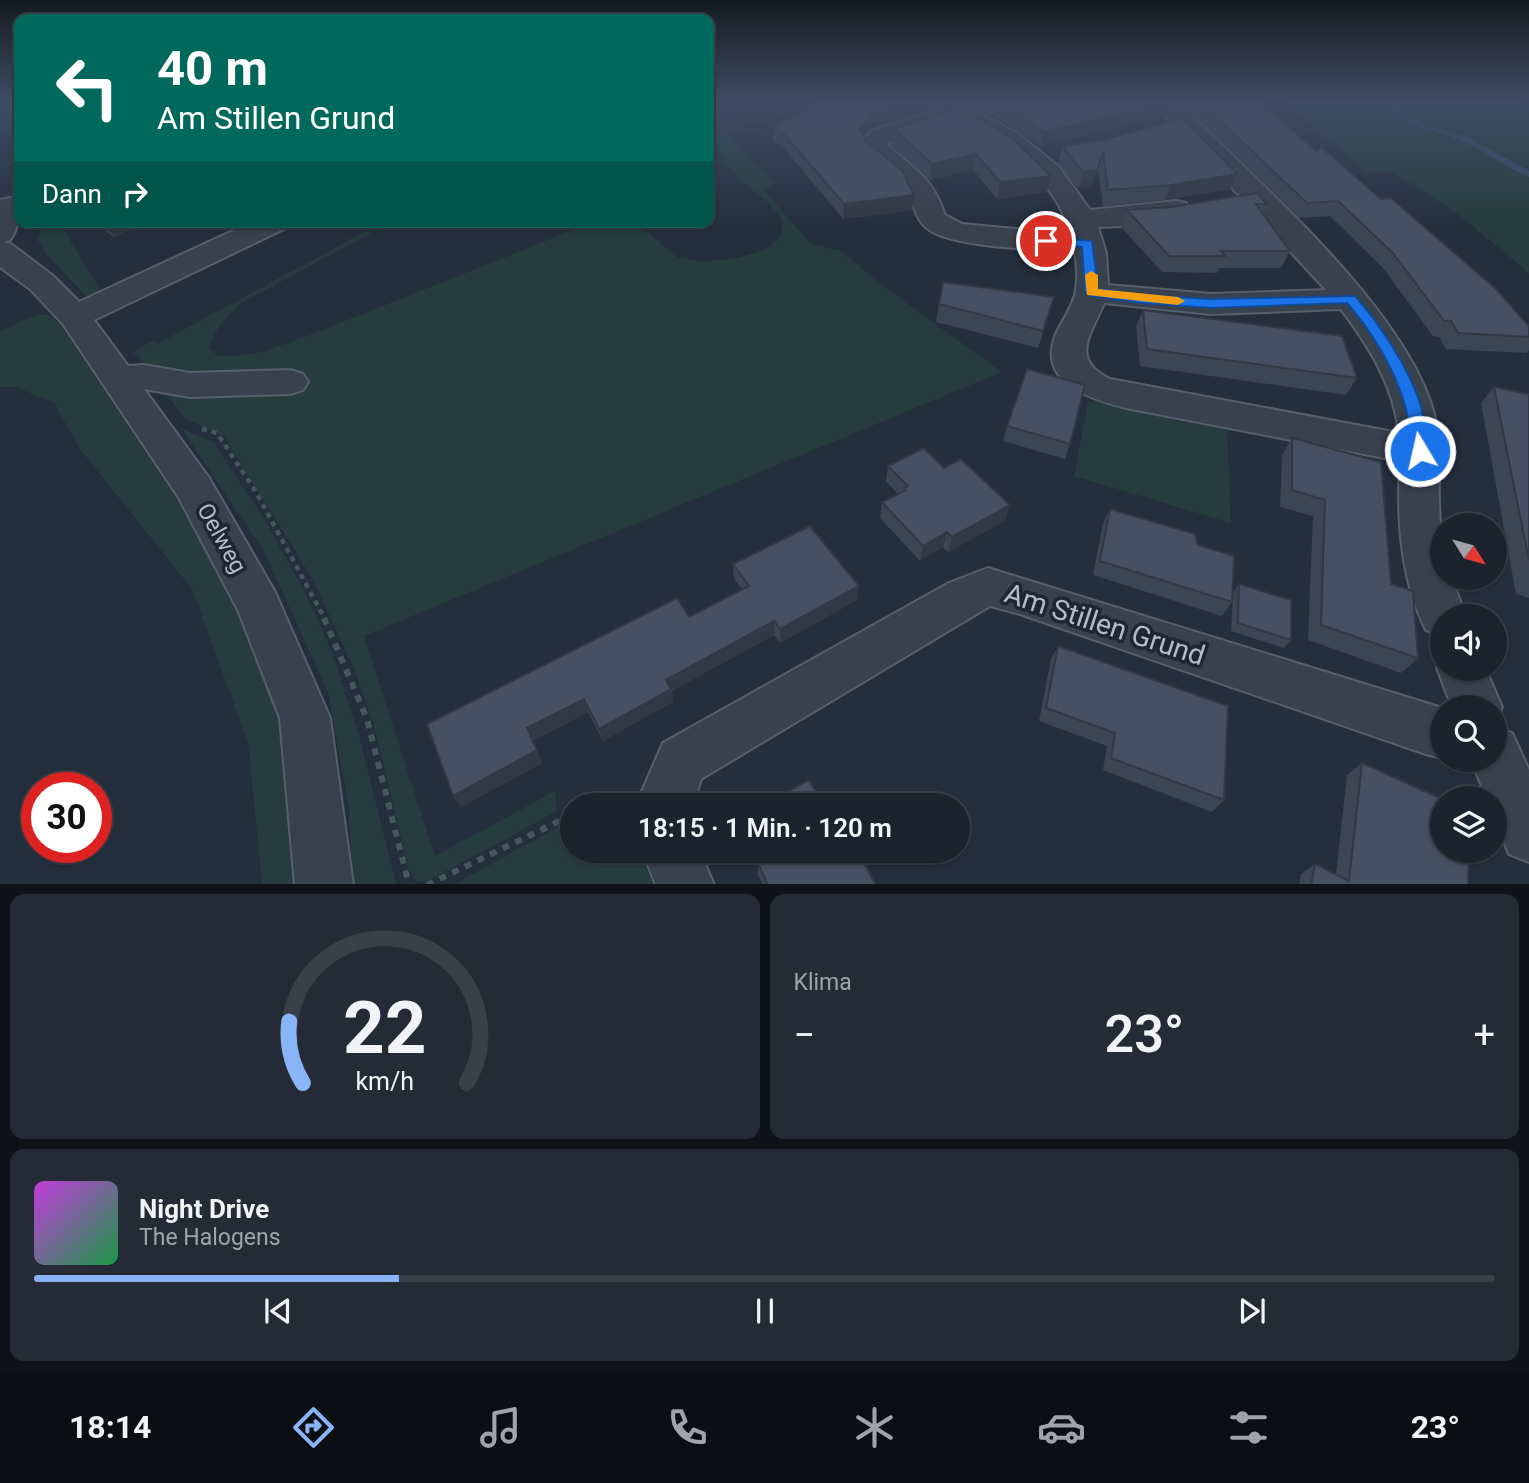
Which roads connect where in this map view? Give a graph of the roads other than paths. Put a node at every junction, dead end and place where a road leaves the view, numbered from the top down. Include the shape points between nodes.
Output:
1 (875, 142) edge
2 (1023, 142) edge
3 (1196, 142) edge
4 (1257, 196) junction
5 (9, 198) edge
6 (263, 228) edge
7 (1084, 231) junction
8 (0, 234) edge
9 (0, 250) edge
10 (1091, 292) junction
11 (1350, 299) junction
12 (75, 317) junction
13 (118, 379) junction
14 (290, 382) dead end
15 (1420, 451) junction
16 (1438, 604) edge
17 (1430, 730) edge
18 (1503, 772) edge
19 (668, 793) edge
20 (1529, 834) edge
21 (676, 863) edge
22 (324, 884) edge
23 (685, 884) edge

1 - 7 street via 875,148 921,187 933,220 942,227 960,232
2 - 7 street via 1050,155
3 - 4 street
4 - 7 street via 1123,217
4 - 11 street
5 - 8 street
6 - 12 street
7 - 10 street
9 - 12 street, Oelweg
10 - 11 street via 1211,303
10 - 15 street via 1068,351 1082,379 1102,390
11 - 15 street via 1399,372 1412,403
12 - 13 street, Oelweg
13 - 14 street via 144,377 190,385
13 - 22 street, Oelweg via 195,489 259,606 280,656 305,718
15 - 16 street via 1419,517
17 - 19 street, Am Stillen Grund via 988,587 682,761
18 - 20 street
21 - 23 street

